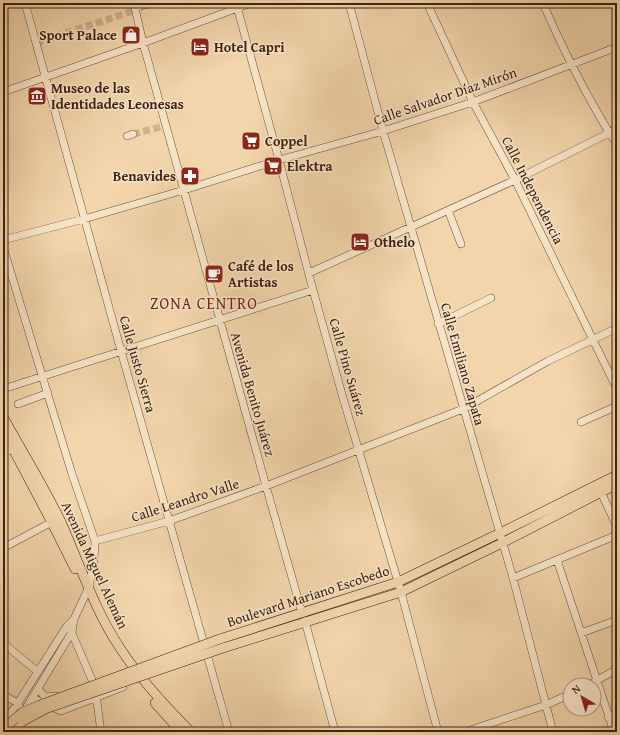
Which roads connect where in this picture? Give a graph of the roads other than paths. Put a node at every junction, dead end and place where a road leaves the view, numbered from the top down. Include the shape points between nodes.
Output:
1 (25, 3) edge
2 (150, 3) edge
3 (251, 3) edge
4 (349, 3) edge
5 (427, 3) edge
6 (543, 3) edge
7 (136, 5) edge
8 (237, 5) edge
9 (143, 43) junction
10 (617, 47) edge
11 (572, 65) junction
12 (44, 77) junction
13 (3, 92) edge
14 (473, 102) junction
15 (617, 129) edge
16 (383, 131) junction
17 (609, 133) junction
18 (617, 144) edge
19 (279, 160) junction
20 (515, 180) junction
21 (184, 190) junction
22 (448, 210) junction
23 (84, 218) junction
24 (411, 227) junction
25 (3, 240) edge
26 (462, 244) dead end
27 (3, 247) edge
28 (309, 273) junction
29 (313, 290) junction
30 (491, 298) dead end
31 (219, 320) junction
32 (438, 324) junction
33 (617, 328) edge
34 (593, 339) junction
35 (121, 351) junction
36 (43, 376) junction
37 (3, 389) edge
38 (617, 389) edge
39 (48, 393) junction
40 (18, 404) dead end
41 (617, 406) edge
42 (463, 409) junction
43 (3, 417) edge
44 (581, 422) dead end
45 (3, 430) edge
46 (13, 448) junction
47 (358, 449) junction
48 (3, 454) edge
49 (617, 475) edge
50 (617, 484) edge
51 (266, 486) junction
52 (601, 492) junction
53 (169, 521) junction
54 (52, 522) junction
55 (617, 527) edge
56 (500, 533) junction
57 (617, 535) edge
58 (94, 542) junction
59 (502, 543) junction
60 (3, 548) edge
61 (557, 560) junction
62 (513, 578) junction
63 (398, 582) junction
64 (87, 590) junction
65 (401, 592) junction
66 (301, 617) junction
67 (74, 619) junction
68 (617, 620) edge
69 (67, 626) junction
70 (72, 632) junction
71 (582, 633) junction
72 (3, 643) edge
73 (204, 643) junction
74 (219, 644) junction
75 (208, 656) junction
76 (131, 669) junction
77 (617, 669) edge
78 (38, 672) junction
79 (596, 677) edge
80 (602, 678) edge
81 (140, 681) junction
82 (94, 683) junction
83 (38, 689) junction
84 (3, 695) edge
85 (97, 696) junction
86 (602, 697) edge
87 (32, 698) junction
88 (562, 698) edge
89 (18, 703) junction
90 (546, 705) junction
91 (617, 713) edge
92 (608, 717) junction
93 (3, 723) edge
94 (16, 726) edge
95 (3, 729) edge
96 (101, 732) edge
97 (181, 732) edge
98 (191, 732) edge
99 (229, 732) edge
100 (335, 732) edge
101 (438, 732) edge
102 (464, 732) edge
103 (553, 732) edge
104 (614, 732) edge

1 - 12 street, Calle Justo Sierra
2 - 7 street
3 - 8 street
4 - 16 street, Calle Emiliano Zapata
5 - 14 street, Calle Independencia
6 - 11 street
7 - 9 street, Avenida Benito Juárez
8 - 9 street
8 - 19 street, Calle Pino Suárez
9 - 12 street
9 - 21 street, Avenida Benito Juárez via 164,126
10 - 11 street, Calle Salvador Díaz Mirón
11 - 14 street, Calle Salvador Díaz Mirón
11 - 17 street
12 - 13 street
12 - 23 street, Calle Justo Sierra
14 - 16 street, Calle Salvador Díaz Mirón
14 - 20 street, Calle Independencia
15 - 17 street
16 - 19 street, Calle Salvador Díaz Mirón
16 - 24 street, Calle Emiliano Zapata
17 - 18 street
17 - 20 street
19 - 21 street, Calle Salvador Díaz Mirón
19 - 28 street, Calle Pino Suárez
20 - 22 street
20 - 34 street, Calle Independencia
21 - 23 street, Calle Salvador Díaz Mirón
21 - 31 street, Avenida Benito Juárez
22 - 24 street
22 - 26 street
23 - 25 street, Calle Salvador Díaz Mirón
23 - 35 street, Calle Justo Sierra
24 - 28 street
24 - 32 street, Calle Emiliano Zapata
27 - 36 street
28 - 29 street, Calle Pino Suárez
29 - 31 street
29 - 47 street, Calle Pino Suárez
30 - 32 street
31 - 35 street
31 - 51 street, Avenida Benito Juárez
32 - 42 street, Calle Emiliano Zapata
33 - 34 street, Calle Leandro Valle
34 - 38 street, Calle Independencia
34 - 42 street, Calle Leandro Valle
35 - 36 street
35 - 53 street, Calle Justo Sierra
36 - 37 street
36 - 39 street
39 - 40 street
39 - 58 street
41 - 44 street
42 - 47 street, Calle Leandro Valle
42 - 56 street, Calle Emiliano Zapata
43 - 64 main road, Avenida Miguel Alemán via 57,516
45 - 46 main road, Avenida Miguel Alemán
46 - 48 street
46 - 54 main road, Avenida Miguel Alemán
47 - 51 street, Calle Leandro Valle
47 - 63 street, Calle Pino Suárez
49 - 56 main road, Boulevard Mariano Escobedo
50 - 52 main road, Boulevard Mariano Escobedo
51 - 53 street, Calle Leandro Valle
51 - 66 street, Avenida Benito Juárez
52 - 55 street
52 - 59 main road, Boulevard Mariano Escobedo
53 - 58 street, Calle Leandro Valle
53 - 73 street, Calle Justo Sierra
54 - 60 street
54 - 64 main road, Avenida Miguel Alemán
56 - 59 street, Calle Emiliano Zapata
56 - 63 main road, Boulevard Mariano Escobedo
57 - 61 street
58 - 64 street via 94,560
59 - 62 street, Calle Emiliano Zapata
59 - 65 main road, Boulevard Mariano Escobedo
61 - 62 street
61 - 71 street
62 - 90 street, Calle Emiliano Zapata
63 - 65 street, Calle Pino Suárez
63 - 66 main road, Boulevard Mariano Escobedo
64 - 67 street
64 - 76 main road, Avenida Miguel Alemán
65 - 66 main road, Boulevard Mariano Escobedo
65 - 101 street, Calle Pino Suárez
66 - 74 main road, Boulevard Mariano Escobedo
66 - 74 street via 286,616
66 - 100 street, Avenida Benito Juárez
67 - 69 street
67 - 70 street
68 - 71 street
69 - 70 street
69 - 78 street
70 - 82 street
70 - 83 street
71 - 79 street
72 - 78 street
73 - 74 street
73 - 75 street, Calle Justo Sierra
73 - 76 street
74 - 75 street
74 - 94 main road, Boulevard Mariano Escobedo, bridge via 46,709
74 - 95 main road, Boulevard Mariano Escobedo, bridge via 40,705 23,712
75 - 81 street
75 - 99 street, Calle Justo Sierra
76 - 81 main road, Avenida Miguel Alemán
76 - 82 street
77 - 80 street
78 - 89 street
81 - 85 street
81 - 97 main road, Avenida Miguel Alemán
81 - 98 main road, Avenida Miguel Alemán
82 - 83 street via 52,697 43,695
82 - 85 street
83 - 87 street
84 - 89 street
85 - 87 street via 61,711
85 - 96 street
86 - 92 street
87 - 94 street
88 - 90 street
89 - 93 street
89 - 94 street via 20,711
90 - 102 street
90 - 103 street, Calle Emiliano Zapata
91 - 92 street
92 - 104 street

